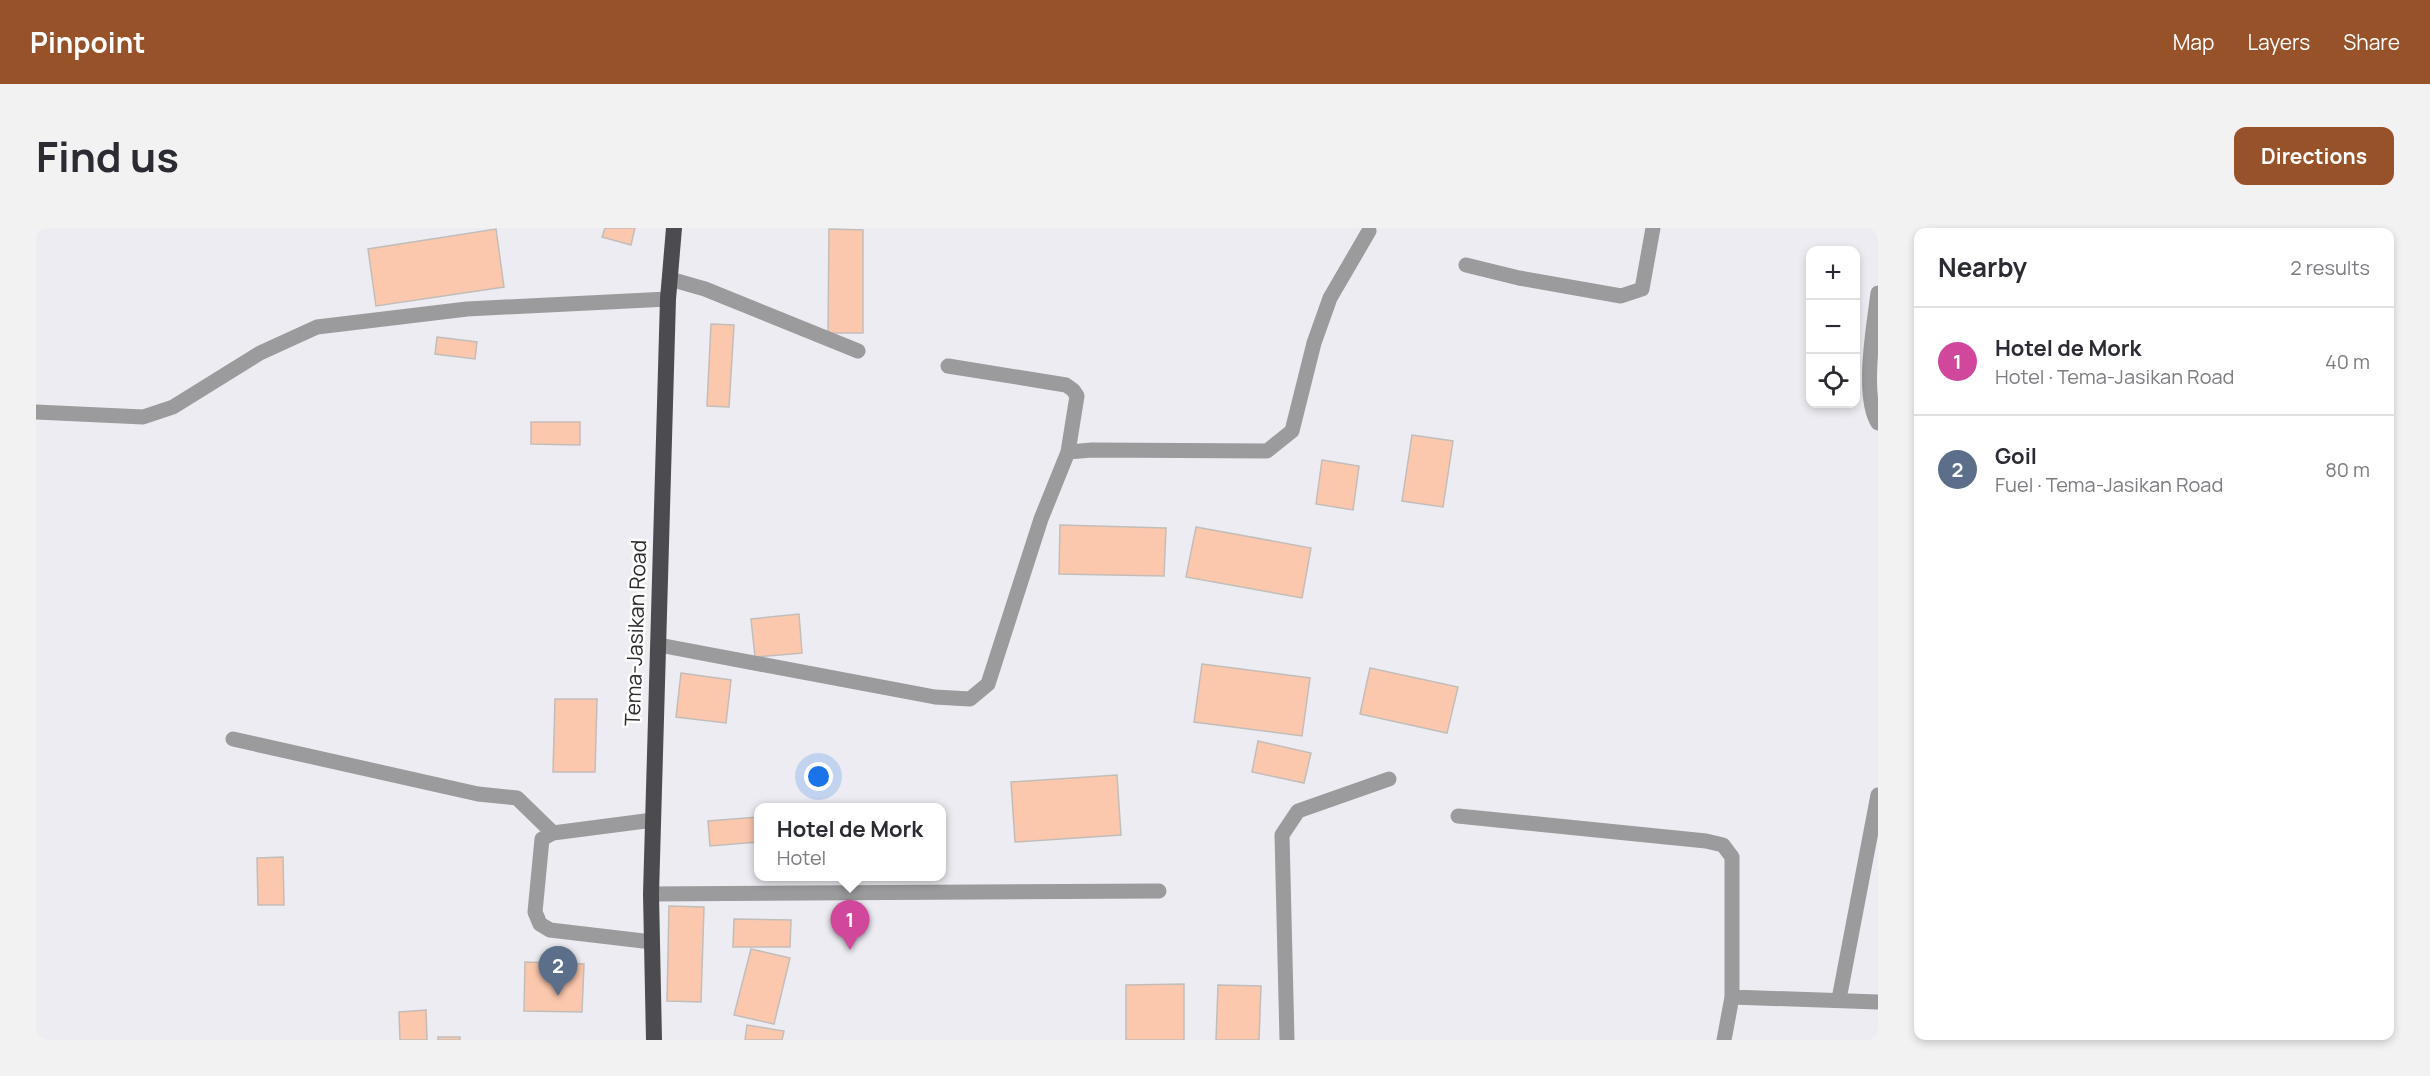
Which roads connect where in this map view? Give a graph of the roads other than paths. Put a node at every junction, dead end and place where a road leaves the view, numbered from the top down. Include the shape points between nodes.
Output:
1 (674, 228) edge
2 (1653, 228) edge
3 (1369, 231) dead end
4 (1466, 265) dead end
5 (670, 279) junction
6 (1878, 293) edge
7 (668, 299) junction
8 (858, 351) dead end
9 (948, 366) dead end
10 (36, 412) edge
11 (1878, 423) edge
12 (1068, 452) junction
13 (659, 645) junction
14 (233, 739) dead end
15 (1389, 779) dead end
16 (1878, 795) edge
17 (1458, 816) dead end
18 (653, 820) junction
19 (553, 833) junction
20 (1159, 891) dead end
21 (651, 894) junction
22 (652, 942) junction
23 (1732, 997) junction
24 (1839, 999) junction
25 (1878, 1002) edge
26 (654, 1040) edge
27 (1287, 1040) edge
28 (1724, 1040) edge

1 - 5 highway, Tema-Jasikan Road
2 - 4 street via 1642,289 1630,295 1520,278
3 - 12 street via 1330,298 1314,343 1293,431 1267,451
5 - 7 highway, Tema-Jasikan Road
5 - 8 street via 705,289
6 - 11 street via 1870,356 1872,414
7 - 10 street via 468,309 317,327 260,353 173,407 143,417
7 - 13 highway, Tema-Jasikan Road
9 - 12 street via 1066,385 1073,390 1077,396
12 - 13 street via 1041,519 988,684 970,699 935,697
13 - 18 highway, Tema-Jasikan Road
14 - 19 street via 478,794 517,798
15 - 27 street via 1298,811 1282,835
16 - 24 street
17 - 23 street via 1723,845 1732,857
18 - 19 street
18 - 21 highway, Tema-Jasikan Road
19 - 22 street via 542,839 535,912 540,924 550,930
20 - 21 street
21 - 22 highway, Tema-Jasikan Road
22 - 26 highway, Tema-Jasikan Road
23 - 24 street
23 - 28 street
24 - 25 street

